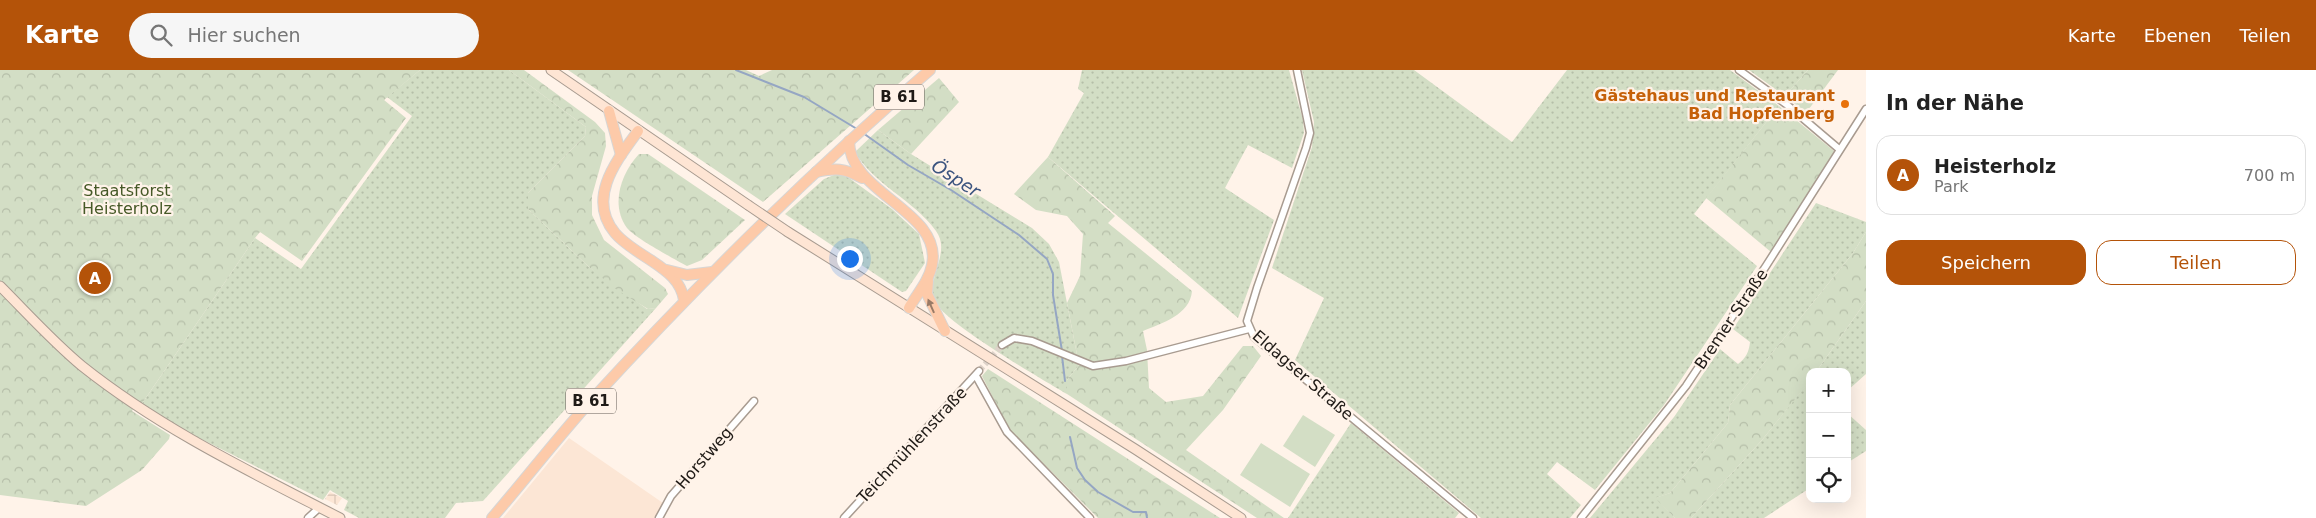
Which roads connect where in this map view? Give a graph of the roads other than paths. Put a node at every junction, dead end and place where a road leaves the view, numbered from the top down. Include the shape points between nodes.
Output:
1 (551, 70) edge
2 (1297, 70) edge
3 (1739, 70) edge
4 (929, 71) edge
5 (1866, 109) edge
6 (609, 111) junction
7 (638, 131) junction
8 (850, 140) junction
9 (1839, 150) junction
10 (621, 155) junction
11 (814, 173) junction
12 (871, 184) junction
13 (666, 270) junction
14 (712, 272) junction
15 (928, 278) junction
16 (0, 286) edge
17 (684, 300) junction
18 (909, 308) junction
19 (1249, 329) junction
20 (945, 331) junction
21 (1002, 345) tunnel mouth
22 (754, 401) dead end
23 (320, 507) junction
24 (308, 518) edge
25 (340, 518) edge
26 (492, 518) edge
27 (659, 518) edge
28 (844, 518) edge
29 (1090, 518) edge
30 (1240, 518) edge
31 (1473, 518) edge
32 (1581, 518) edge

1 - 6 main road
2 - 19 street, Eldagser Straße via 1310,133 1257,288 1247,321
3 - 9 street via 1786,104
4 - 8 main road, B 61
5 - 9 street, Bremer Straße
6 - 7 main road
6 - 10 main road
7 - 10 main road
7 - 18 main road, bridge via 748,206
8 - 11 main road, B 61
8 - 12 main road via 851,158
9 - 32 street, Bremer Straße via 1686,386
10 - 13 main road via 605,185 603,202 607,219 615,233
11 - 12 main road via 838,168
11 - 14 main road, B 61
12 - 15 main road via 926,233 933,258
13 - 14 main road via 688,275
13 - 17 main road via 678,283
14 - 17 main road, B 61
15 - 18 main road
20 -> 15 main road via 927,294
16 - 23 main road via 81,365 132,403 190,440
17 - 26 main road, B 61 via 586,407
18 - 20 main road
19 - 21 street via 1126,362 1093,366 1032,340 1014,338
19 - 31 street, Eldagser Straße via 1254,337
20 - 30 main road
22 - 27 street, Horstweg via 671,496
23 - 24 street
23 - 25 main road
28 - 29 street, Teichmühlenstraße via 977,374 1007,432

